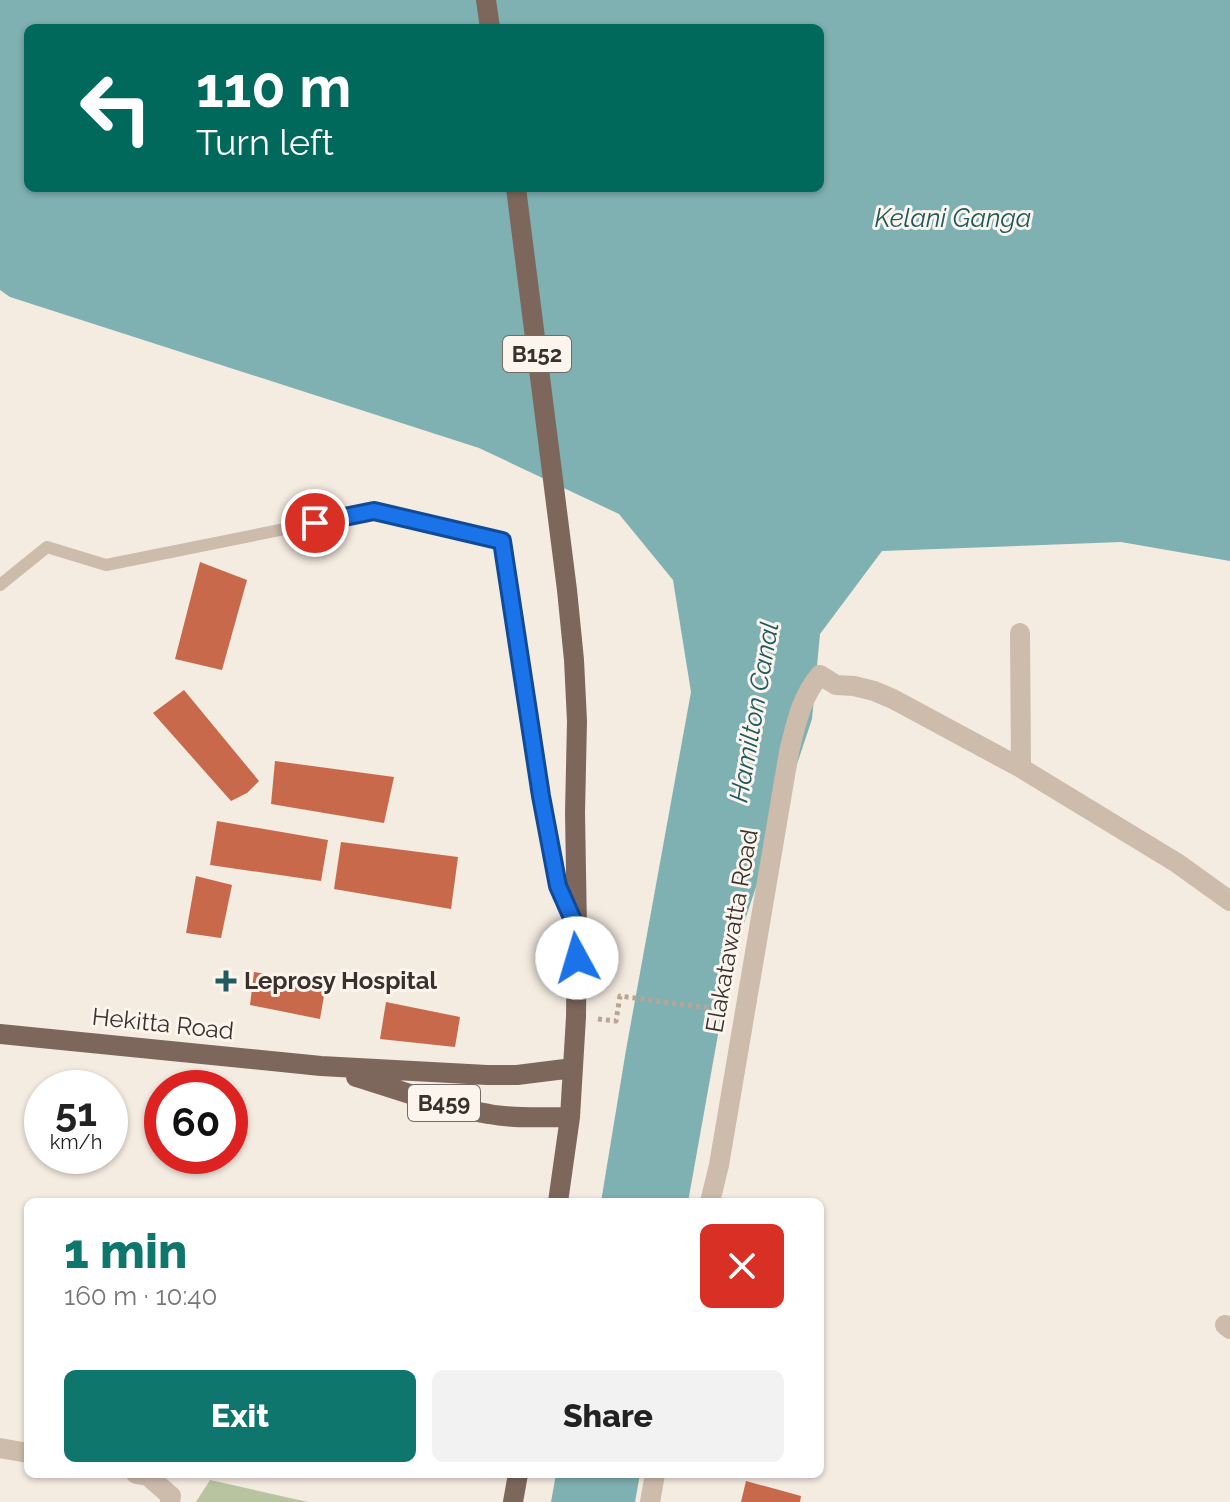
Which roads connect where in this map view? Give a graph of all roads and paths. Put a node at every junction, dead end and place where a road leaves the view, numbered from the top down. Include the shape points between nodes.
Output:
1 (486, 0) edge
2 (489, 24) edge
3 (516, 192) edge
4 (0, 585) edge
5 (1020, 633) dead end
6 (1021, 768) junction
7 (1230, 901) edge
8 (577, 929) junction
9 (727, 1010) dead end
10 (616, 1021) dead end
11 (0, 1034) edge
12 (321, 1066) junction
13 (573, 1068) junction
14 (570, 1117) junction
15 (559, 1198) edge
16 (711, 1198) edge
17 (0, 1448) edge
18 (24, 1452) edge
19 (150, 1478) edge
20 (517, 1478) edge
21 (654, 1478) edge
22 (170, 1502) edge
23 (513, 1502) edge
24 (650, 1502) edge

1 - 2 main road
3 - 8 main road, B152 via 567,590 577,721
4 - 8 lane via 47,547 106,565 374,511 502,541 558,886
5 - 6 street
6 - 7 street
6 - 16 street, Elakatawatta Road via 874,691 836,685 820,675 810,687 789,752
8 - 13 main road, B152
9 - 10 path via 620,996
11 - 12 main road, Hekitta Road / B459
12 - 13 main road, Hekitta Road / B459 via 487,1075
12 - 14 main road, Hekitta Road / B459 via 489,1115
13 - 14 main road, B152
14 - 15 main road, B152
17 - 18 street
19 - 22 street via 171,1496
20 - 23 main road
21 - 24 street

